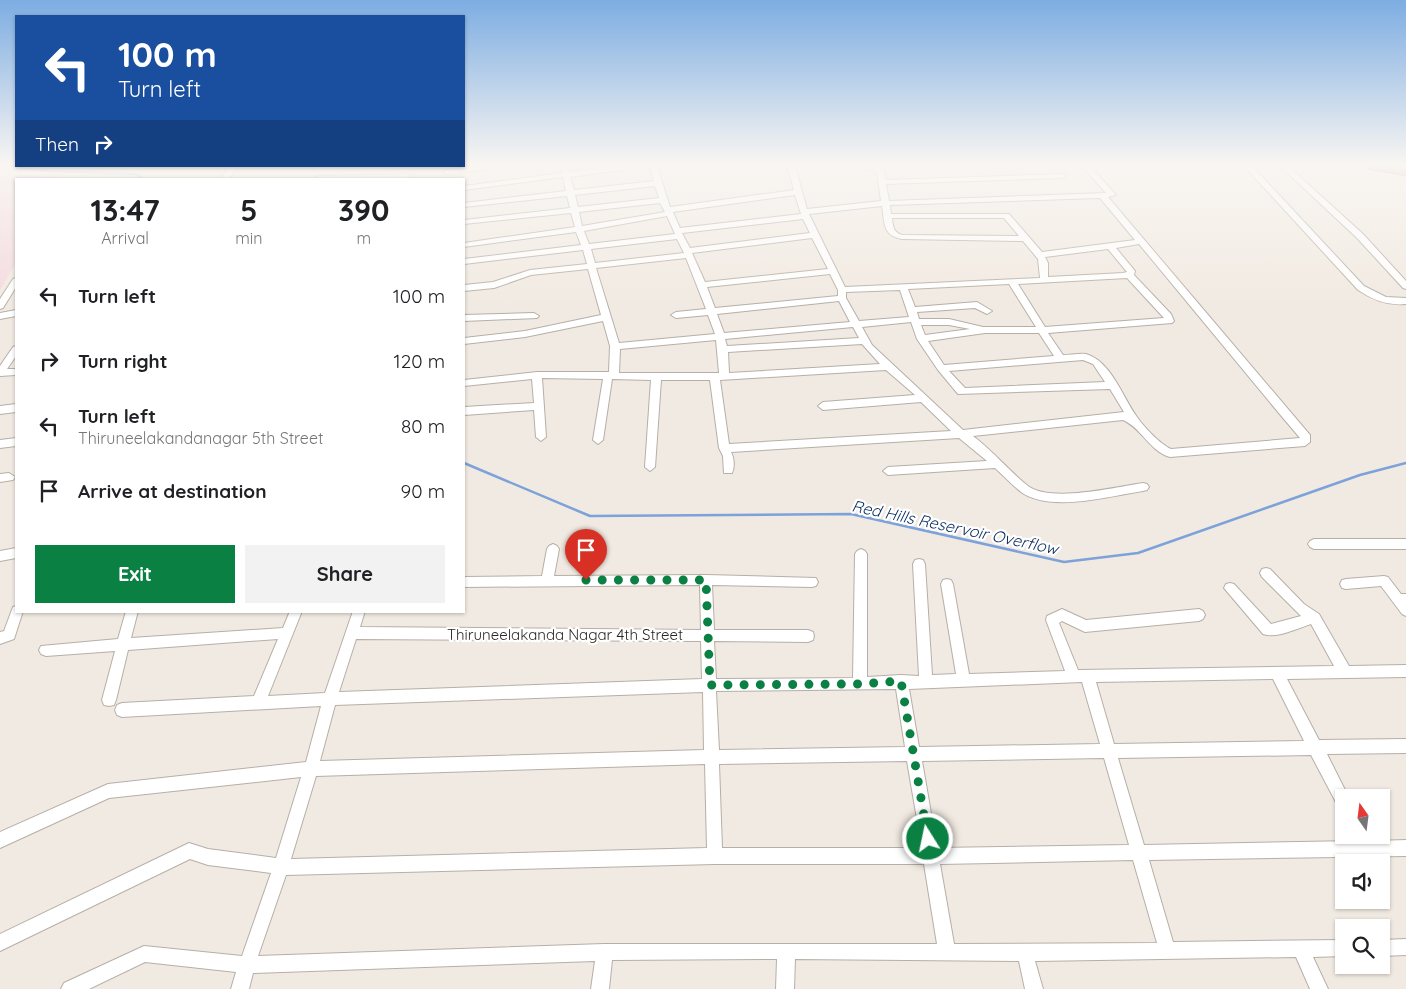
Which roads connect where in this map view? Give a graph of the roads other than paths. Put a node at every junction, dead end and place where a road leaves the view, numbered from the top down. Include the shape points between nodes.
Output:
1 (554, 212) edge
2 (575, 212) edge
3 (669, 212) joint
4 (819, 212) edge
5 (887, 212) edge
6 (1117, 212) edge
7 (1291, 212) edge
8 (1334, 212) edge
9 (805, 214) junction
10 (888, 216) junction
11 (465, 222) edge
12 (579, 229) junction
13 (679, 234) junction
14 (815, 235) junction
15 (1026, 239) junction
16 (1142, 241) junction
17 (465, 245) edge
18 (1110, 246) junction
19 (586, 247) junction
20 (688, 253) junction
21 (1040, 255) junction
22 (465, 262) edge
23 (592, 266) junction
24 (833, 271) junction
25 (1129, 275) junction
26 (1044, 280) junction
27 (1012, 282) junction
28 (15, 284) edge
29 (703, 285) junction
30 (1406, 286) edge
31 (904, 287) junction
32 (465, 288) edge
33 (842, 294) junction
34 (1406, 301) edge
35 (0, 306) edge
36 (987, 311) dead end
37 (711, 312) junction
38 (15, 313) edge
39 (676, 315) dead end
40 (0, 316) edge
41 (534, 316) dead end
42 (606, 317) junction
43 (913, 317) junction
44 (465, 318) edge
45 (856, 326) junction
46 (985, 330) junction
47 (1042, 330) junction
48 (720, 337) junction
49 (922, 339) junction
50 (465, 341) edge
51 (865, 341) junction
52 (615, 346) junction
53 (723, 349) junction
54 (15, 350) edge
55 (1059, 357) junction
56 (888, 367) junction
57 (941, 368) junction
58 (15, 372) edge
59 (0, 373) edge
60 (536, 375) junction
61 (611, 376) junction
62 (719, 377) junction
63 (656, 378) junction
64 (465, 383) edge
65 (1113, 384) junction
66 (924, 398) junction
67 (539, 406) junction
68 (823, 406) dead end
69 (15, 408) edge
70 (0, 410) edge
71 (465, 411) edge
72 (1133, 419) junction
73 (961, 434) junction
74 (541, 438) dead end
75 (598, 440) dead end
76 (15, 442) edge
77 (0, 444) edge
78 (724, 448) junction
79 (998, 464) junction
80 (650, 467) dead end
81 (728, 470) dead end
82 (888, 471) dead end
83 (1143, 487) dead end
84 (1314, 544) dead end
85 (1406, 544) edge
86 (552, 549) dead end
87 (15, 552) edge
88 (861, 554) dead end
89 (0, 556) edge
90 (918, 564) dead end
91 (1266, 573) dead end
92 (547, 580) junction
93 (706, 580) junction
94 (465, 582) edge
95 (812, 582) dead end
96 (947, 584) dead end
97 (1346, 584) dead end
98 (1230, 588) dead end
99 (1402, 599) edge
100 (1406, 610) edge
101 (16, 613) edge
102 (131, 613) edge
103 (295, 613) edge
104 (359, 613) edge
105 (1198, 615) dead end
106 (1314, 618) junction
107 (287, 633) junction
108 (352, 633) junction
109 (708, 635) junction
110 (808, 636) dead end
111 (0, 638) edge
112 (123, 644) junction
113 (46, 650) dead end
114 (1406, 671) edge
115 (1345, 672) junction
116 (1277, 673) junction
117 (1081, 676) junction
118 (963, 679) junction
119 (926, 680) junction
120 (901, 681) junction
121 (860, 684) junction
122 (710, 685) junction
123 (330, 699) junction
124 (109, 700) dead end
125 (258, 704) junction
126 (122, 710) dead end
127 (1406, 746) edge
128 (1315, 748) junction
129 (1110, 752) junction
130 (914, 755) junction
131 (712, 757) junction
132 (311, 769) junction
133 (1337, 789) edge
134 (0, 840) edge
135 (1335, 843) edge
136 (1378, 844) edge
137 (1406, 848) edge
138 (1140, 852) junction
139 (715, 856) junction
140 (931, 856) junction
141 (281, 867) junction
142 (0, 942) edge
143 (1406, 947) edge
144 (1335, 948) edge
145 (1390, 948) edge
146 (1301, 949) junction
147 (786, 951) junction
148 (604, 952) junction
149 (947, 952) junction
150 (1168, 952) junction
151 (1025, 953) junction
152 (247, 965) junction
153 (70, 989) edge
154 (240, 989) edge
155 (600, 989) edge
156 (786, 989) edge
157 (1034, 989) edge
158 (1319, 989) edge

1 - 11 street
2 - 12 street
3 - 12 street
3 - 13 street
4 - 9 street
5 - 10 street
6 - 16 street
7 - 34 street via 1361,288 1381,299
8 - 30 street
9 - 13 street
9 - 14 street
10 - 15 street via 1002,216 1009,219
10 - 15 street via 890,230 897,237
12 - 17 street
12 - 19 street
13 - 19 street
13 - 20 street
14 - 20 street
14 - 24 street
15 - 21 street
16 - 18 street
16 - 72 street via 1306,438 1305,442 1298,443 1170,453 1162,450
18 - 21 street
18 - 25 street via 1131,271
19 - 22 street
19 - 23 street
20 - 23 street
20 - 29 street
21 - 26 street via 1044,263
23 - 32 street via 530,273 494,285
23 - 42 street
24 - 29 street
24 - 33 street
25 - 26 street
25 - 47 street via 1168,316 1169,321
26 - 27 street
27 - 31 street
27 - 47 street
28 - 35 street
29 - 37 street
31 - 33 street
31 - 43 street
33 - 37 street
33 - 45 street
36 - 43 street via 977,305
37 - 39 street
37 - 48 street
38 - 40 street
41 - 44 street
42 - 50 street via 525,334
42 - 52 street
43 - 45 street
43 - 46 street
43 - 49 street
45 - 48 street
45 - 51 street
46 - 47 street
46 - 49 street
47 - 55 street
48 - 52 street
48 - 53 street
49 - 57 street
51 - 53 street
51 - 56 street
52 - 61 street
53 - 62 street
54 - 59 street
55 - 57 street
55 - 65 street via 1093,359
56 - 62 street
56 - 66 street
57 - 65 street via 958,389 966,393
58 - 59 street
60 - 61 street
60 - 64 street
60 - 67 street
61 - 63 street
61 - 75 street
62 - 63 street
62 - 78 street
63 - 80 street
65 - 72 street
66 - 68 street
66 - 73 street
67 - 71 street
67 - 74 street
69 - 70 street
72 - 73 street via 1109,417
73 - 78 street
73 - 79 street
76 - 77 street
78 - 81 street via 728,456
79 - 82 street
79 - 83 street via 1026,490 1042,496 1064,498
84 - 85 street
86 - 92 street
87 - 89 street
88 - 121 street
90 - 119 street
91 - 106 street
92 - 93 street
92 - 94 street
93 - 95 street
93 - 109 street
96 - 118 street
97 - 99 street via 1384,581
98 - 106 street via 1268,630
99 - 100 street
101 - 111 street via 9,635
102 - 112 street
103 - 107 street
104 - 108 street
105 - 117 street via 1085,626 1062,616 1052,620
106 - 115 street
107 - 112 street
107 - 125 street
108 - 109 street, Thiruneelakanda Nagar 4th Street
108 - 123 street
109 - 110 street, Thiruneelakanda Nagar 4th Street
109 - 122 street
112 - 113 street
112 - 124 street
114 - 115 street
115 - 116 street
116 - 117 street
116 - 128 street
117 - 118 street
117 - 129 street
118 - 119 street
119 - 120 street
120 - 121 street
120 - 130 street
121 - 122 street
122 - 123 street
122 - 131 street
123 - 125 street
123 - 132 street
125 - 126 street
127 - 128 street
128 - 129 street
128 - 133 street
129 - 130 street
129 - 138 street
130 - 131 street
130 - 140 street
131 - 132 street
131 - 139 street
132 - 134 street via 108,791
132 - 141 street
135 - 138 street
136 - 137 street
138 - 140 street
138 - 150 street
139 - 140 street
139 - 141 street
140 - 149 street
141 - 142 street via 208,857 189,851
141 - 152 street
143 - 145 street
144 - 146 street
146 - 150 street
146 - 158 street
147 - 148 street
147 - 149 street
147 - 156 street
148 - 152 street
148 - 155 street
149 - 151 street
150 - 151 street
151 - 157 street
152 - 153 street via 144,954
152 - 154 street

